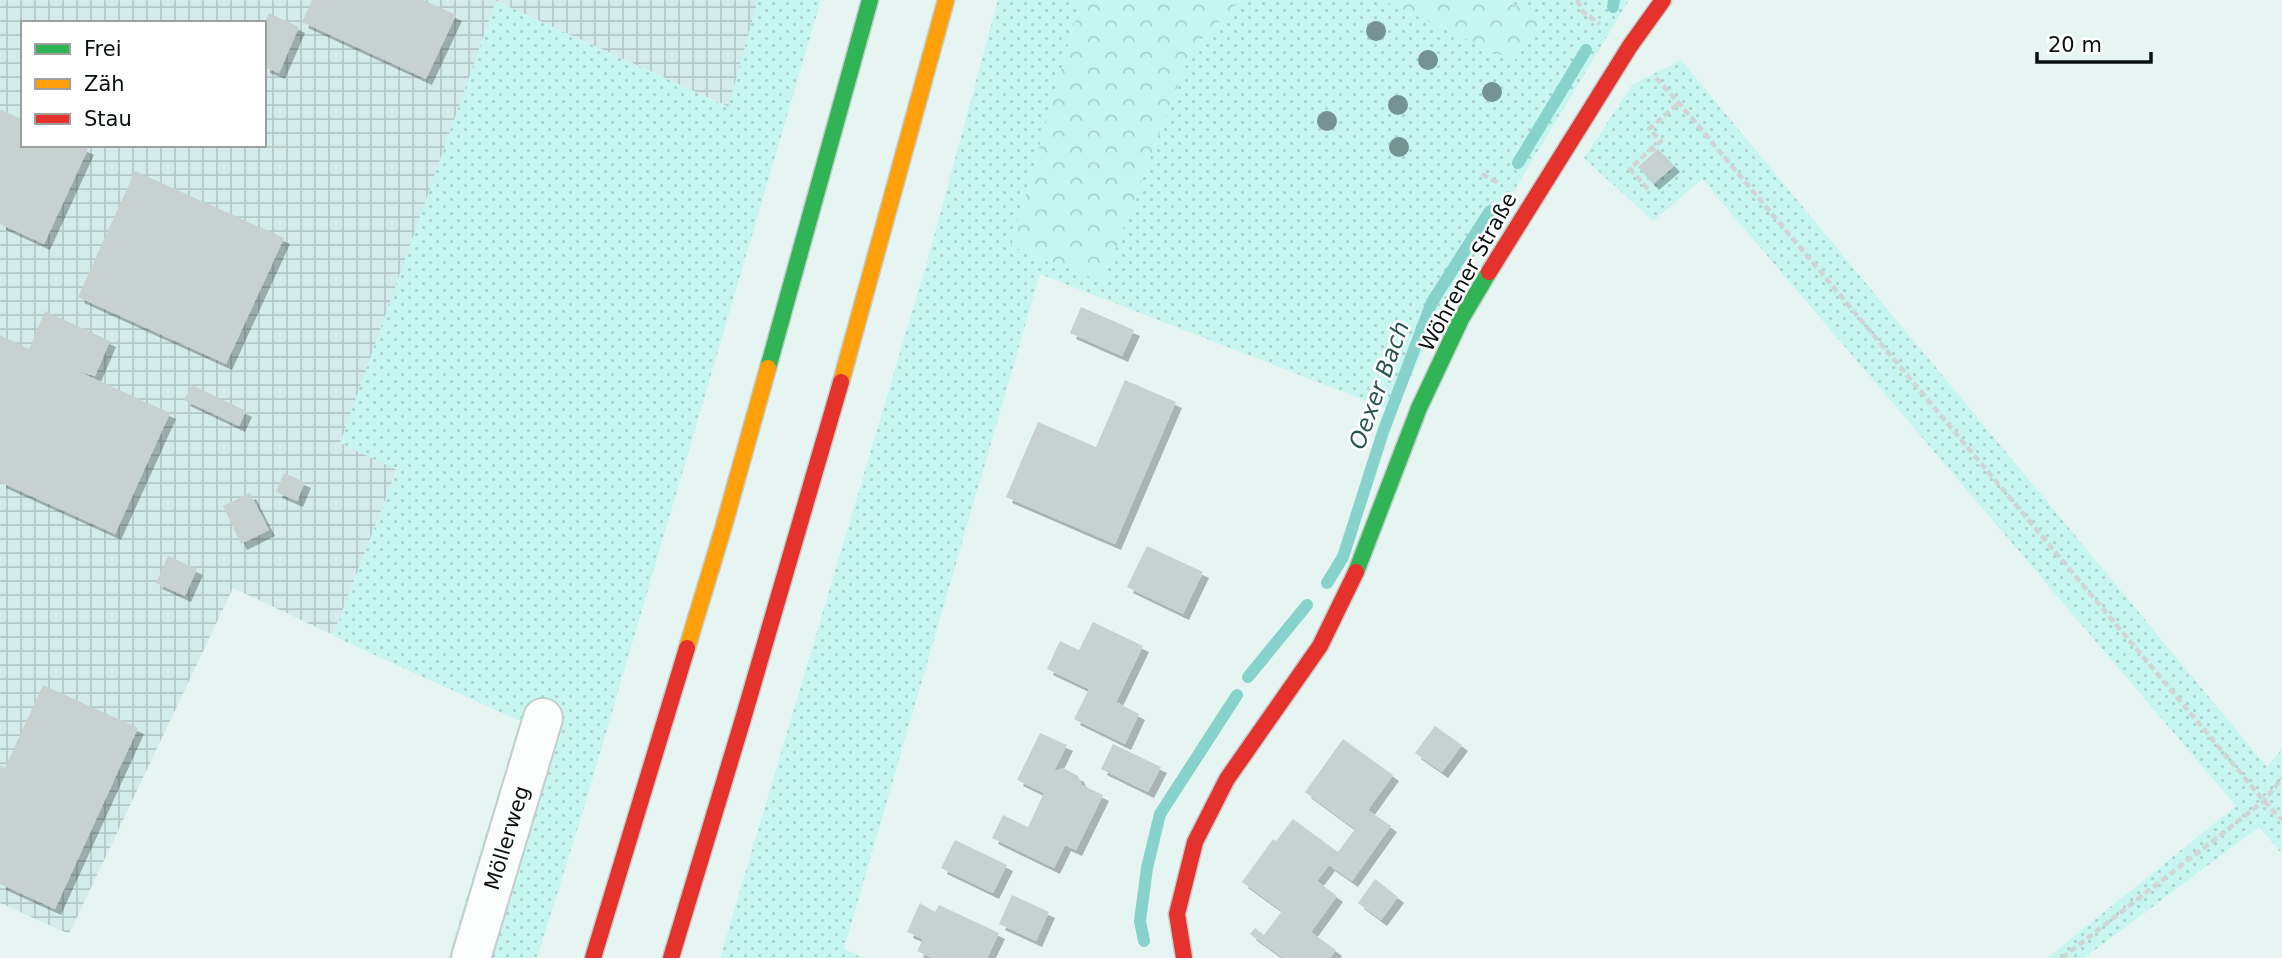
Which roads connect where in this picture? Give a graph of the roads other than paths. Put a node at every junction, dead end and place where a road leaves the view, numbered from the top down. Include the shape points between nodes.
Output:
1 (870, 0) edge
2 (946, 0) edge
3 (1663, 0) edge
4 (543, 718) dead end
5 (471, 958) edge
6 (593, 958) edge
7 (671, 958) edge
8 (1184, 958) edge

1 - 6 main road via 723,529
2 - 7 main road via 859,319
3 - 8 main road, Wöhrener Straße via 1461,318 1419,408 1359,566 1320,646 1227,779 1195,842 1177,914
4 - 5 street, Möllerweg

